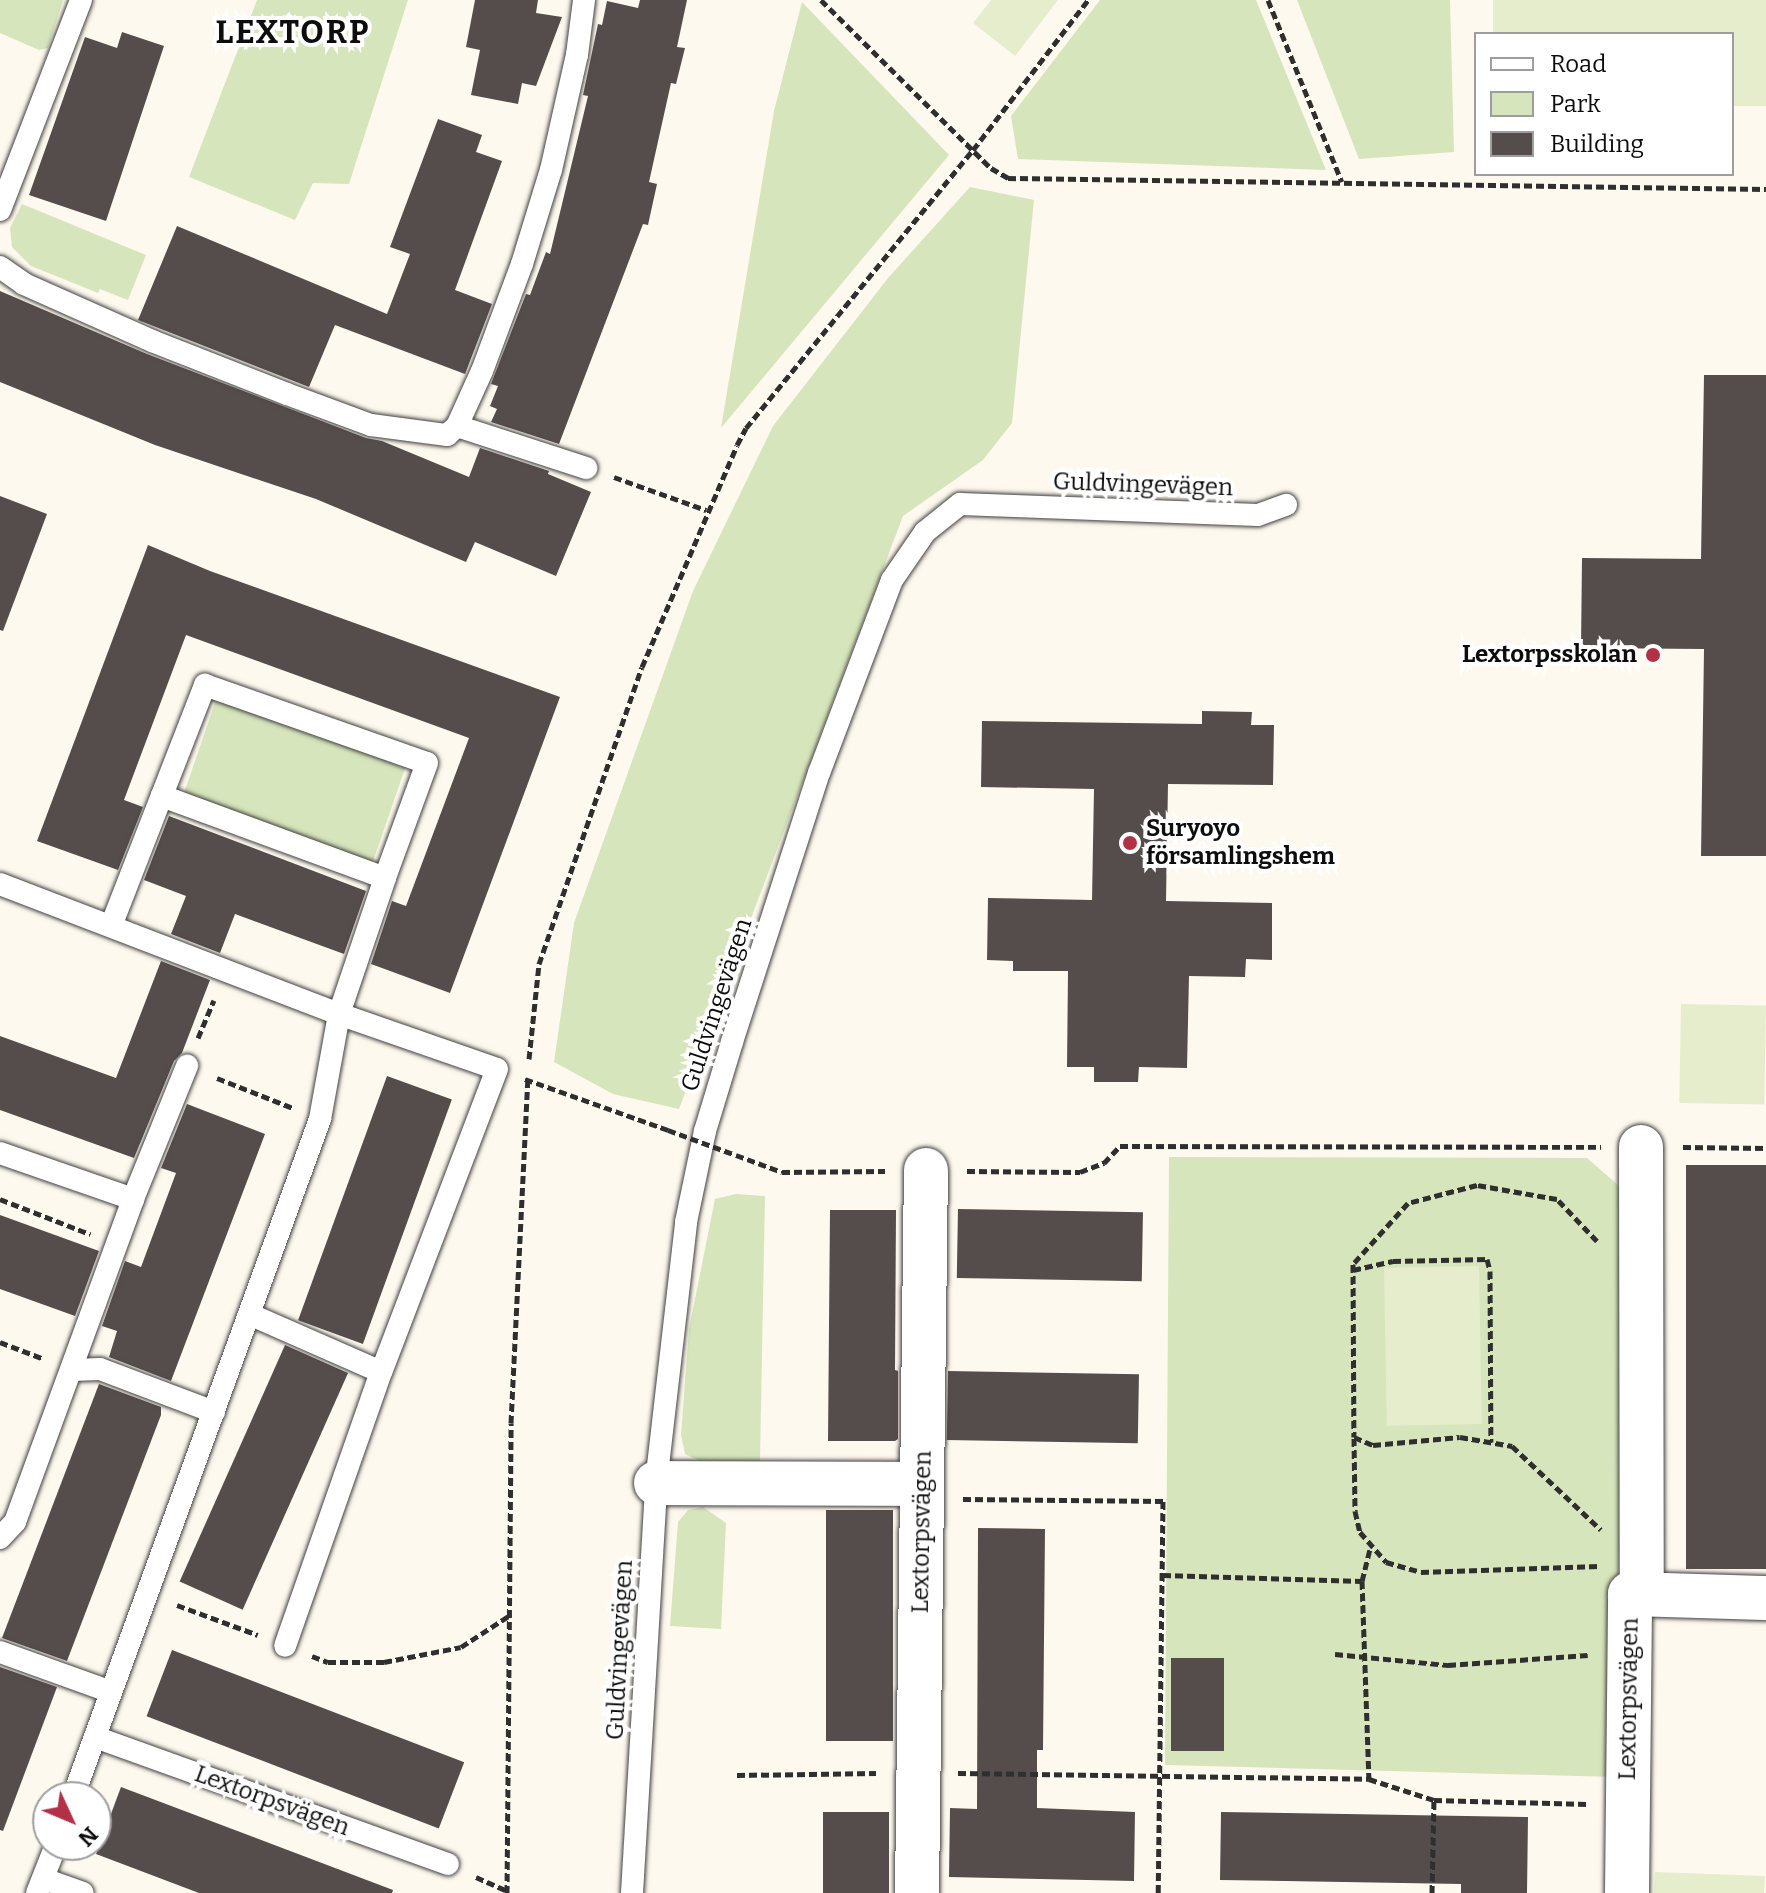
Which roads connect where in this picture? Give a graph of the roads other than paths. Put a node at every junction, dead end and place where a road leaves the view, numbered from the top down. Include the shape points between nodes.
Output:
1 (81, 0) edge
2 (584, 0) edge
3 (0, 210) edge
4 (0, 267) edge
5 (457, 426) junction
6 (586, 468) road end
7 (1286, 505) dead end
8 (162, 796) junction
9 (385, 878) junction
10 (0, 884) edge
11 (111, 926) junction
12 (339, 1014) junction
13 (187, 1066) road end
14 (1641, 1147) road end
15 (0, 1153) edge
16 (926, 1170) road end
17 (133, 1199) junction
18 (249, 1314) junction
19 (71, 1370) junction
20 (381, 1372) junction
21 (214, 1412) junction
22 (656, 1483) junction
23 (922, 1491) junction
24 (0, 1538) edge
25 (1642, 1573) junction
26 (1766, 1598) edge
27 (285, 1646) road end
28 (0, 1652) edge
29 (111, 1692) junction
30 (95, 1737) junction
31 (79, 1781) edge
32 (50, 1861) edge
33 (448, 1864) dead end
34 (41, 1886) edge
35 (83, 1893) edge
36 (632, 1893) edge
37 (917, 1893) edge
38 (1627, 1893) edge

1 - 3 lane
2 - 5 lane via 551,170 487,358
4 - 5 lane via 24,284 152,341 371,425 447,435
5 - 6 lane
7 - 22 lane, Guldvingevägen via 1258,515 960,504 925,532 892,580 819,773 705,1131 686,1222
8 - 9 lane
8 - 9 lane via 205,685 427,763
8 - 11 lane
9 - 12 lane
10 - 11 lane
11 - 12 lane
12 - 18 lane via 320,1119
12 - 20 lane via 497,1069
13 - 17 lane
14 - 25 street
15 - 17 lane
16 - 23 street, Lextorpsvägen
17 - 19 lane
18 - 20 lane
18 - 21 lane
19 - 21 lane via 100,1369
19 - 24 lane via 15,1522
20 - 27 lane
21 - 29 lane
22 - 23 street
22 - 36 lane, Guldvingevägen
23 - 37 street, Lextorpsvägen
25 - 26 street, Lextorpsvägen
25 - 38 street, Lextorpsvägen via 1630,1594
28 - 29 lane
29 - 30 lane
30 - 31 lane
30 - 33 lane, Lextorpsvägen
32 - 34 lane
34 - 35 lane

